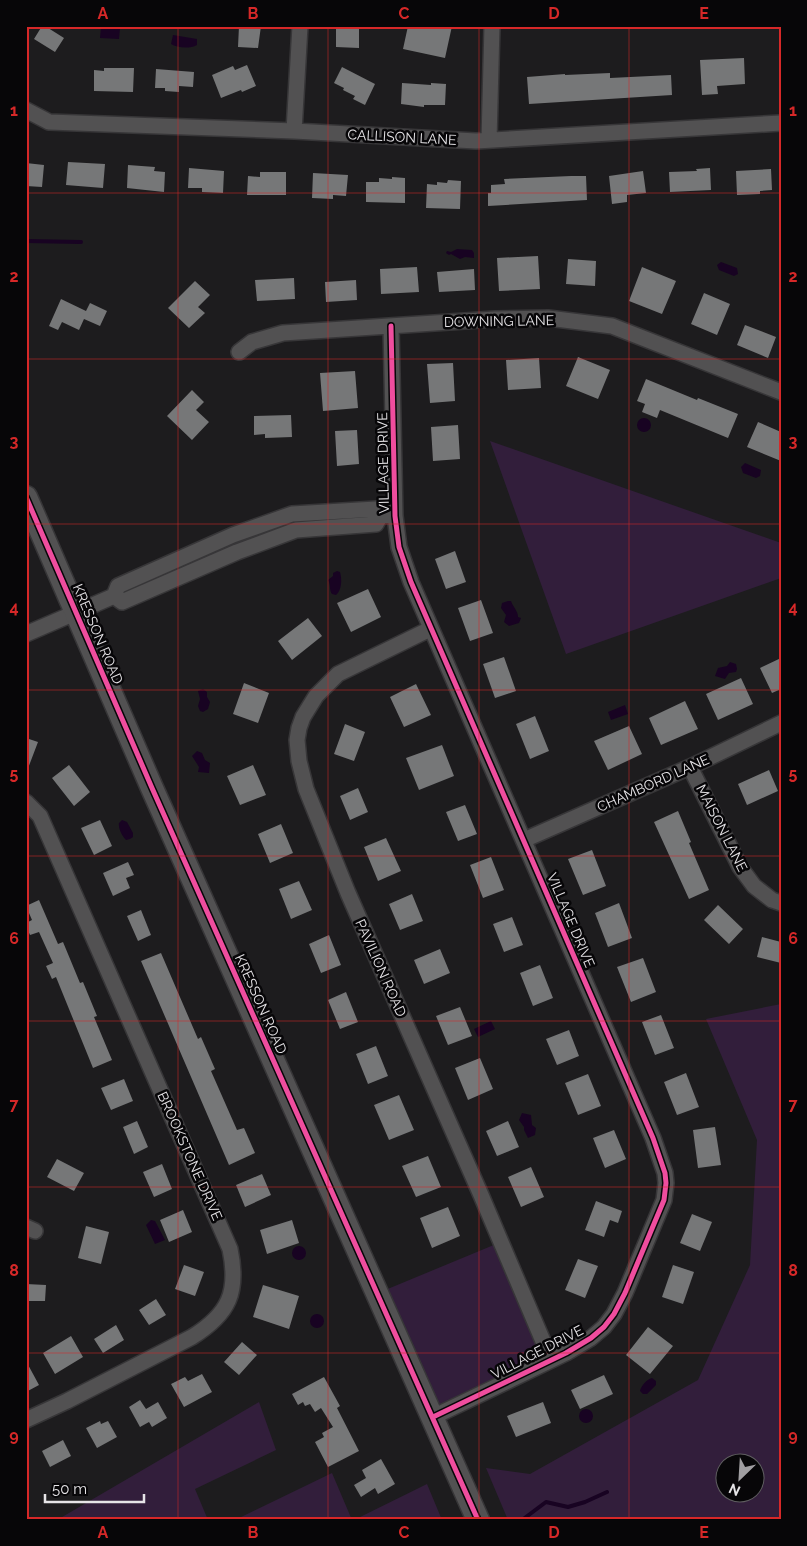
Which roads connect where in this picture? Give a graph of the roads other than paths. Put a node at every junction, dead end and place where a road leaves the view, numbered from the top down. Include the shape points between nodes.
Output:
1 (300, 26) edge
2 (492, 26) edge
3 (26, 110) edge
4 (781, 123) edge
5 (294, 131) junction
6 (489, 140) junction
7 (391, 326) junction
8 (239, 352) dead end
9 (781, 392) edge
10 (26, 497) edge
11 (388, 515) junction
12 (76, 612) junction
13 (430, 628) junction
14 (26, 634) edge
15 (781, 724) edge
16 (690, 767) junction
17 (26, 802) edge
18 (524, 840) junction
19 (781, 903) edge
20 (551, 1360) junction
21 (433, 1417) junction
22 (26, 1420) edge
23 (478, 1520) edge

1 - 5 street
2 - 6 street
3 - 5 street, CALLISON LANE via 49,122
4 - 6 street, CALLISON LANE
5 - 6 street, CALLISON LANE
7 - 8 street, DOWNING LANE via 283,333 252,342
7 - 9 street, DOWNING LANE via 548,318 612,326
7 - 11 street, VILLAGE DRIVE
10 - 12 main road, KRESSON ROAD
11 - 12 street via 376,524 296,530 122,602 114,596
11 - 13 street, VILLAGE DRIVE
12 - 14 street
12 - 21 main road, KRESSON ROAD
13 - 18 street, VILLAGE DRIVE
13 - 20 street, PAVILION ROAD via 338,674 316,696 299,728 299,760 306,789 348,893
15 - 16 street, CHAMBORD LANE
16 - 18 street, CHAMBORD LANE
16 - 19 street, MAISON LANE via 740,867 754,886
17 - 22 street, BROOKSTONE DRIVE via 40,816 230,1248 234,1269 232,1290 224,1310 210,1326
18 - 20 street, VILLAGE DRIVE via 654,1138 666,1183 664,1200 614,1314 591,1338
20 - 21 street, VILLAGE DRIVE
21 - 23 main road, KRESSON ROAD

